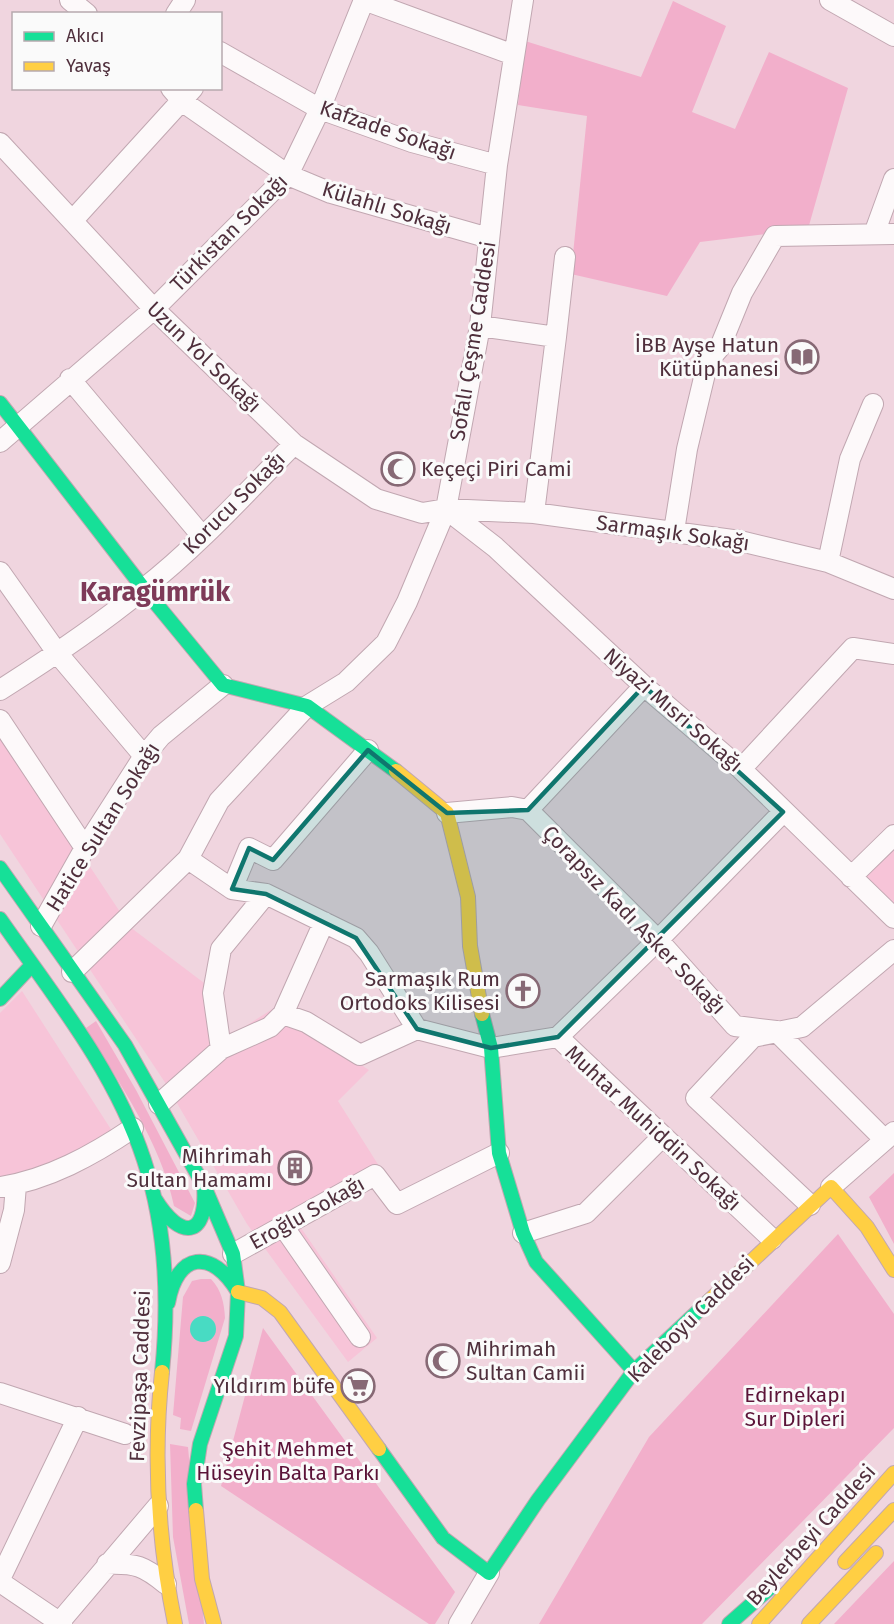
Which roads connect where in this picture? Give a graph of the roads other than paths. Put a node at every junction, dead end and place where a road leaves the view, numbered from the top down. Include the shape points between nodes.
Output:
1 (70, 0) edge
2 (364, 0) edge
3 (523, 0) edge
4 (830, 0) edge
5 (85, 12) edge
6 (894, 36) edge
7 (222, 54) edge
8 (514, 55) junction
9 (182, 93) edge
10 (320, 109) junction
11 (0, 143) edge
12 (497, 165) junction
13 (288, 175) junction
14 (894, 179) edge
15 (73, 220) junction
16 (874, 234) junction
17 (894, 234) edge
18 (489, 238) junction
19 (565, 257) dead end
20 (154, 309) junction
21 (480, 326) junction
22 (556, 337) junction
23 (70, 379) junction
24 (0, 403) edge
25 (873, 404) dead end
26 (18, 427) junction
27 (0, 442) edge
28 (294, 444) junction
29 (446, 509) junction
30 (534, 513) junction
31 (674, 531) junction
32 (202, 536) junction
33 (828, 562) junction
34 (2, 577) edge
35 (144, 589) junction
36 (894, 589) edge
37 (58, 654) junction
38 (894, 654) edge
39 (223, 685) junction
40 (644, 686) junction
41 (0, 690) edge
42 (307, 706) junction
43 (0, 720) edge
44 (368, 750) junction
45 (144, 756) junction
46 (741, 769) junction
47 (528, 810) junction
48 (783, 812) junction
49 (447, 813) junction
50 (894, 835) edge
51 (86, 848) junction
52 (188, 858) junction
53 (0, 868) edge
54 (851, 877) junction
55 (232, 889) junction
56 (266, 894) junction
57 (894, 918) edge
58 (0, 919) edge
59 (324, 922) junction
60 (41, 926) junction
61 (658, 940) junction
62 (894, 950) edge
63 (32, 965) junction
64 (72, 972) junction
65 (0, 999) edge
66 (100, 1011) junction
67 (283, 1014) junction
68 (417, 1029) junction
69 (776, 1031) junction
70 (558, 1037) junction
71 (492, 1048) junction
72 (221, 1049) junction
73 (159, 1104) junction
74 (133, 1128) junction
75 (890, 1136) edge
76 (662, 1137) junction
77 (499, 1153) junction
78 (8, 1186) edge
79 (204, 1186) junction
80 (831, 1187) junction
81 (155, 1199) junction
82 (810, 1205) junction
83 (282, 1226) junction
84 (523, 1233) junction
85 (772, 1239) junction
86 (233, 1254) junction
87 (0, 1263) edge
88 (894, 1270) edge
89 (238, 1292) junction
90 (166, 1310) junction
91 (360, 1337) dead end
92 (634, 1371) junction
93 (0, 1393) edge
94 (78, 1417) junction
95 (125, 1434) dead end
96 (894, 1473) edge
97 (874, 1495) junction
98 (158, 1506) junction
99 (894, 1510) edge
100 (886, 1542) dead end
101 (107, 1564) junction
102 (837, 1571) dead end
103 (489, 1573) junction
104 (0, 1580) edge
105 (166, 1584) junction
106 (60, 1623) edge
107 (175, 1624) edge
108 (214, 1624) edge
109 (459, 1624) edge
110 (729, 1624) edge
111 (759, 1624) edge
112 (809, 1624) edge

1 - 5 street
2 - 8 street
2 - 10 street, Türkistan Sokağı
3 - 8 street, Sofalı Çeşme Caddesi
4 - 6 street
7 - 10 street, Kafzade Sokağı
8 - 12 street, Sofalı Çeşme Caddesi
9 - 13 street, Külahlı Sokağı
9 - 15 street
10 - 12 street, Kafzade Sokağı via 412,142
10 - 13 street, Türkistan Sokağı
11 - 15 street, Uzun Yol Sokağı
12 - 18 street, Sofalı Çeşme Caddesi
13 - 18 street, Külahlı Sokağı via 331,193
13 - 20 street, Türkistan Sokağı
14 - 16 street
15 - 20 street, Uzun Yol Sokağı
16 - 17 street
16 - 31 street via 775,236 742,293 720,346 708,361 687,449
18 - 21 street, Sofalı Çeşme Caddesi
19 - 22 street
20 - 23 street, Türkistan Sokağı
20 - 28 street, Uzun Yol Sokağı
21 - 22 street
21 - 29 street, Sofalı Çeşme Caddesi
22 - 30 street
23 - 26 street, Türkistan Sokağı
23 - 32 street
24 - 26 main road
25 - 33 street via 850,459
26 - 27 street, Türkistan Sokağı
26 - 35 main road
28 - 29 street, Uzun Yol Sokağı via 376,499 422,513
28 - 32 street, Korucu Sokağı
29 - 30 street, Sarmaşık Sokağı
29 - 40 street, Niyazi Mısri Sokağı via 495,547
29 - 42 street, Sofalı Çeşme Caddesi via 386,643 346,682
30 - 31 street, Sarmaşık Sokağı
31 - 33 street, Sarmaşık Sokağı via 740,541
32 - 35 street, Korucu Sokağı
33 - 36 street, Sarmaşık Sokağı
34 - 37 street
35 - 37 street, Korucu Sokağı
35 - 39 main road
37 - 41 street, Korucu Sokağı
37 - 45 street
38 - 46 street via 853,648
39 - 42 main road
39 - 45 street, Hatice Sultan Sokağı via 161,736
40 - 46 street, Niyazi Mısri Sokağı
40 - 47 street
42 - 44 main road
42 - 52 street, Sofalı Çeşme Caddesi via 219,801
43 - 51 street
44 - 49 main road
44 - 55 street via 273,860 249,848
45 - 51 street, Hatice Sultan Sokağı
46 - 48 street, Niyazi Mısri Sokağı
47 - 49 street, Çorapsız Kadı Asker Sokağı via 512,807
47 - 61 street, Çorapsız Kadı Asker Sokağı
48 - 54 street, Niyazi Mısri Sokağı
48 - 61 street
49 - 71 main road via 468,897 476,989
50 - 54 street
51 - 60 street, Hatice Sultan Sokağı
52 - 55 street
52 - 64 street, Sofalı Çeşme Caddesi
53 - 60 main road
54 - 57 street, Niyazi Mısri Sokağı
55 - 56 street
56 - 59 street
56 - 72 street via 221,949 213,993
58 - 63 main road, Fevzipaşa Caddesi
59 - 67 street
59 - 68 street via 356,938
60 - 64 main road
61 - 69 street, Çorapsız Kadı Asker Sokağı via 735,1026
61 - 70 street
62 - 69 street via 802,1027
63 - 65 main road
63 - 66 main road via 46,961 52,965 81,1006
63 - 74 main road, Fevzipaşa Caddesi via 109,1080
64 - 66 main road
66 - 73 main road
67 - 68 street via 306,1022 360,1055
67 - 72 street via 270,1027
68 - 71 street
69 - 75 street
69 - 82 street via 753,1037 696,1098
70 - 71 street, Muhtar Muhiddin Sokağı
70 - 76 street, Muhtar Muhiddin Sokağı
71 - 77 main road
72 - 73 street
73 - 79 main road
74 - 78 street via 76,1162 41,1178
74 - 81 main road, Fevzipaşa Caddesi
75 - 80 street, Kaleboyu Caddesi
76 - 84 street via 586,1213
76 - 85 street, Muhtar Muhiddin Sokağı
77 - 83 street, Eroğlu Sokağı via 397,1204 375,1175
77 - 84 main road
78 - 87 street via 14,1210
79 - 81 main road via 203,1218 189,1228 167,1219
79 - 86 main road
80 - 82 main road, Kaleboyu Caddesi
80 - 88 main road via 867,1227
81 - 90 main road, Fevzipaşa Caddesi
82 - 85 main road, Kaleboyu Caddesi
83 - 86 street, Eroğlu Sokağı
83 - 91 street
84 - 92 main road via 536,1262
85 - 92 main road, Kaleboyu Caddesi
86 - 89 main road
89 - 90 main road via 224,1270 201,1261 189,1263 172,1283
89 - 103 main road via 262,1298 280,1312 443,1538
89 - 108 main road via 236,1336 200,1444 194,1477 202,1579
90 - 98 main road, Fevzipaşa Caddesi via 159,1405
92 - 103 main road, Kaleboyu Caddesi
93 - 94 street
94 - 95 street
94 - 104 street
96 - 97 main road, Beylerbeyi Caddesi
97 - 110 main road via 847,1513
97 - 111 main road, Beylerbeyi Caddesi
98 - 101 street
98 - 105 main road, Fevzipaşa Caddesi
99 - 102 main road, Beylerbeyi Caddesi
100 - 112 main road
101 - 105 street via 131,1563 146,1568
101 - 106 street
103 - 109 street, Kaleboyu Caddesi
104 - 106 street
105 - 107 main road, Fevzipaşa Caddesi

